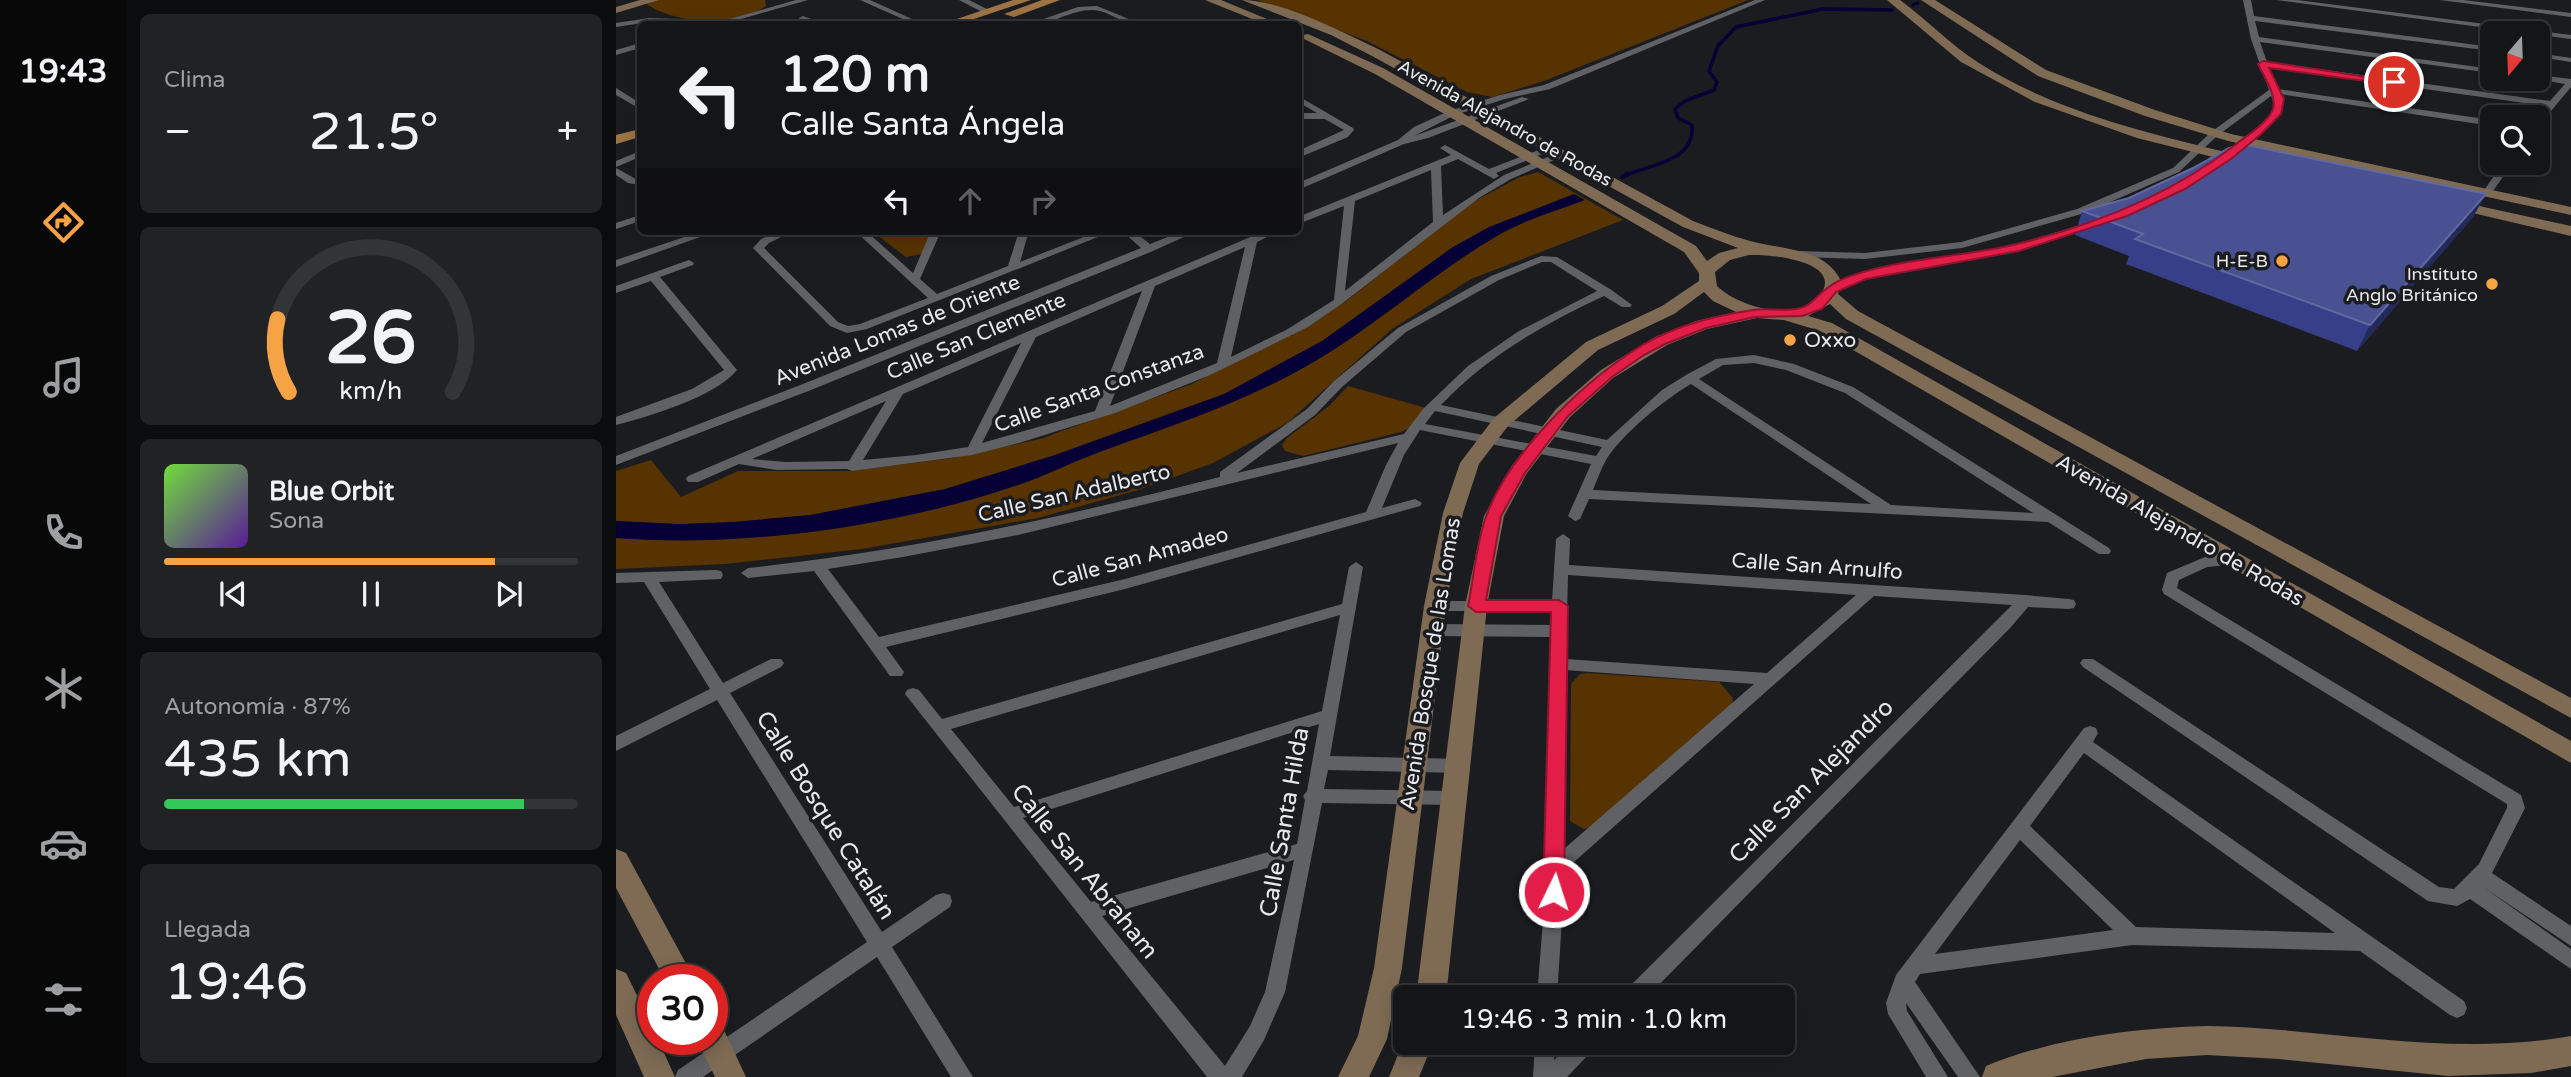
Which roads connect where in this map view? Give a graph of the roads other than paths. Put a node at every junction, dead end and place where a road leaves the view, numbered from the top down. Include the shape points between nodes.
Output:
1 (624, 0) edge
2 (653, 0) edge
3 (804, 0) edge
4 (864, 0) edge
5 (963, 0) edge
6 (1024, 0) edge
7 (1054, 0) edge
8 (1211, 0) edge
9 (1247, 0) edge
10 (1761, 0) edge
11 (1893, 0) edge
12 (1927, 0) edge
13 (2247, 0) edge
14 (2280, 0) edge
15 (2444, 0) edge
16 (616, 2) edge
17 (778, 4) edge
18 (1229, 7) junction
19 (616, 10) edge
20 (989, 12) junction
21 (2571, 15) edge
22 (803, 18) dead end
23 (2250, 18) junction
24 (686, 21) edge
25 (725, 21) edge
26 (810, 21) edge
27 (912, 21) edge
28 (958, 21) edge
29 (987, 21) edge
30 (1047, 21) edge
31 (1130, 21) edge
32 (1267, 21) edge
33 (616, 26) edge
34 (1335, 33) junction
35 (1302, 35) edge
36 (2571, 37) edge
37 (2255, 39) junction
38 (1316, 40) junction
39 (637, 47) edge
40 (2480, 48) edge
41 (616, 53) edge
42 (2550, 57) edge
43 (2571, 60) edge
44 (2263, 64) junction
45 (2480, 69) edge
46 (2550, 79) edge
47 (2571, 82) edge
48 (1547, 87) junction
49 (616, 91) edge
50 (2273, 91) junction
51 (1302, 100) edge
52 (2551, 104) joint
53 (637, 105) edge
54 (1482, 109) junction
55 (1302, 116) edge
56 (1328, 116) junction
57 (1459, 117) junction
58 (2480, 121) edge
59 (637, 122) edge
60 (616, 128) edge
61 (637, 133) edge
62 (2214, 134) junction
63 (616, 140) edge
64 (2245, 141) junction
65 (1401, 142) junction
66 (1445, 148) dead end
67 (2200, 149) junction
68 (1557, 151) junction
69 (1302, 152) edge
70 (637, 155) edge
71 (1458, 156) junction
72 (2227, 157) junction
73 (1535, 160) junction
74 (616, 164) edge
75 (1436, 164) junction
76 (2260, 164) edge
77 (2210, 169) edge
78 (616, 171) edge
79 (1489, 173) junction
80 (2500, 175) edge
81 (1502, 180) junction
82 (637, 182) edge
83 (1302, 185) edge
84 (2487, 194) junction
85 (1350, 200) junction
86 (2441, 202) edge
87 (2571, 211) edge
88 (637, 219) edge
89 (1302, 219) edge
90 (2102, 221) edge
91 (1438, 225) junction
92 (616, 226) edge
93 (2571, 231) edge
94 (700, 235) edge
95 (780, 235) edge
96 (865, 235) edge
97 (934, 235) edge
98 (1023, 235) edge
99 (1098, 235) edge
100 (1132, 235) edge
101 (1163, 235) edge
102 (1183, 235) edge
103 (1264, 235) edge
104 (1171, 240) junction
105 (1252, 240) junction
106 (1962, 245) junction
107 (1149, 249) junction
108 (1761, 249) junction
109 (1797, 254) junction
110 (1976, 256) junction
111 (689, 263) dead end
112 (616, 264) edge
113 (1013, 268) junction
114 (653, 276) junction
115 (915, 278) junction
116 (1707, 278) junction
117 (1151, 283) junction
118 (616, 290) edge
119 (1606, 291) junction
120 (1830, 292) junction
121 (935, 298) junction
122 (1339, 300) junction
123 (1626, 305) dead end
124 (1755, 313) junction
125 (1786, 314) junction
126 (1032, 333) junction
127 (1223, 365) junction
128 (1690, 378) junction
129 (900, 389) junction
130 (1433, 407) junction
131 (1101, 413) junction
132 (616, 421) edge
133 (1501, 422) junction
134 (1417, 426) junction
135 (1407, 438) junction
136 (1487, 439) junction
137 (1542, 440) junction
138 (1610, 445) junction
139 (972, 451) junction
140 (737, 460) junction
141 (616, 461) edge
142 (1598, 461) junction
143 (852, 467) junction
144 (694, 478) dead end
145 (1218, 480) junction
146 (2165, 487) junction
147 (1584, 495) junction
148 (1415, 503) dead end
149 (2140, 507) junction
150 (1887, 509) junction
151 (1372, 515) junction
152 (1575, 516) dead end
153 (2049, 518) junction
154 (1563, 539) dead end
155 (2104, 551) dead end
156 (2233, 560) junction
157 (818, 566) junction
158 (1356, 567) dead end
159 (1562, 570) junction
160 (748, 573) dead end
161 (716, 575) dead end
162 (616, 578) edge
163 (649, 578) junction
164 (1870, 591) junction
165 (2025, 600) junction
166 (2069, 604) dead end
167 (1476, 606) junction
168 (1559, 606) junction
169 (1349, 607) junction
170 (1434, 618) junction
171 (1474, 630) junction
172 (1558, 631) junction
173 (875, 644) junction
174 (776, 663) dead end
175 (2088, 663) dead end
176 (1558, 664) junction
177 (896, 672) dead end
178 (1771, 679) junction
179 (721, 692) junction
180 (913, 694) dead end
181 (2571, 709) edge
182 (1329, 715) junction
183 (939, 726) junction
184 (616, 744) edge
185 (2571, 753) edge
186 (1319, 763) junction
187 (1413, 766) junction
188 (1460, 766) junction
189 (1312, 796) junction
190 (1409, 798) junction
191 (1455, 798) junction
192 (1010, 815) junction
193 (2018, 826) junction
194 (1305, 849) junction
195 (616, 861) edge
196 (1556, 867) junction
197 (2477, 882) junction
198 (943, 901) dead end
199 (1087, 912) junction
200 (2132, 936) junction
201 (2571, 937) edge
202 (2363, 942) junction
203 (879, 945) junction
204 (2571, 960) edge
205 (671, 964) edge
206 (1909, 974) junction
207 (616, 982) edge
208 (1433, 985) edge
209 (1548, 985) edge
210 (1645, 985) edge
211 (2457, 1008) dead end
212 (2571, 1051) edge
213 (1413, 1055) edge
214 (1544, 1055) edge
215 (1574, 1055) edge
216 (721, 1056) edge
217 (2519, 1069) edge
218 (2030, 1072) edge
219 (660, 1077) edge
220 (685, 1077) edge
221 (963, 1077) edge
222 (1220, 1077) edge
223 (1230, 1077) edge
224 (1353, 1077) edge
225 (1405, 1077) edge
226 (1543, 1077) edge
227 (1552, 1077) edge
228 (1938, 1077) edge
229 (1970, 1077) edge

1 - 16 street
2 - 19 street
3 - 17 street
4 - 27 street
5 - 20 street
6 - 20 main road
7 - 29 main road
8 - 18 street
9 - 18 street
9 - 34 street, Avenida Alejandro de Rodas
10 - 48 street
11 - 67 street via 1976,66 2007,84 2076,112
12 - 62 street via 2042,73
13 - 23 street
14 - 36 street
15 - 21 street
17 - 25 street
18 - 32 street
20 - 28 main road
22 - 26 street
23 - 37 street
23 - 40 street
24 - 33 street via 636,20
30 - 31 street via 1089,8
34 - 38 street
34 - 54 street, Avenida Alejandro de Rodas
35 - 38 street, Avenida Alejandro de Rodas
37 - 44 street
37 - 45 street
38 - 57 street, Avenida Alejandro de Rodas
39 - 41 street
42 - 43 street
44 - 50 street
44 - 52 street
46 - 47 street
47 - 52 street
48 - 54 street
48 - 54 street via 1529,97
49 - 53 street
50 - 58 street
50 - 62 street
50 - 64 street via 2280,108
51 - 56 street
54 - 57 street
54 - 57 street
54 - 68 street, Avenida Alejandro de Rodas
55 - 56 street
56 - 69 street via 1350,130
57 - 65 street via 1425,136
57 - 65 street via 1417,129
57 - 73 street, Avenida Alejandro de Rodas
59 - 60 main road
61 - 63 main road
62 - 64 street
62 - 67 street
64 - 72 street
64 - 84 street
65 - 83 street
66 - 71 street
67 - 72 street
67 - 106 street via 2176,170 2127,192 2070,214
68 - 73 street
68 - 108 street, Avenida Alejandro de Rodas via 1688,224
70 - 74 street
71 - 75 street
71 - 79 street
72 - 76 street
72 - 77 street
73 - 79 street
73 - 81 street, Calle Santa Constanza
73 - 116 street, Avenida Alejandro de Rodas via 1690,249 1702,262
75 - 85 street
75 - 91 street
78 - 82 street
79 - 81 street
80 - 84 street
81 - 91 street, Calle Santa Constanza
84 - 87 street
85 - 89 street
85 - 122 street
86 - 93 street
88 - 92 street
90 - 110 street
91 - 122 street, Calle Santa Constanza
94 - 112 street
95 - 121 street via 758,246 839,328 863,327
96 - 115 street
97 - 115 street
98 - 113 street
99 - 113 street
100 - 107 street
101 - 104 street
102 - 104 street, Avenida Lomas de Oriente
103 - 105 street, Calle San Clemente
104 - 107 street, Avenida Lomas de Oriente
105 - 117 street, Calle San Clemente
105 - 127 street
106 - 109 street via 1865,256
106 - 110 street
107 - 141 street, Avenida Lomas de Oriente
108 - 109 street
108 - 116 street, Avenida Bosque de las Lomas via 1726,256 1711,266
109 - 120 street, Avenida Alejandro de Rodas via 1824,269
110 - 120 street via 1863,276
111 - 114 street
113 - 121 street
114 - 118 street
114 - 132 street via 730,366 730,374
115 - 121 street
116 - 124 street, Avenida Alejandro de Rodas via 1713,294 1726,304
116 - 133 street, Avenida Bosque de las Lomas via 1668,310 1592,346
117 - 126 street, Calle San Clemente
117 - 131 street
119 - 123 street
119 - 130 street via 1497,349
119 - 145 street via 1547,258 1495,278 1402,330 1311,412
120 - 125 street via 1817,306
120 - 146 street, Avenida Alejandro de Rodas via 1852,315
122 - 127 street, Calle Santa Constanza via 1291,331
124 - 125 street
124 - 137 street, Avenida Bosque de las Lomas via 1702,325 1639,352 1563,413
125 - 149 street, Avenida Alejandro de Rodas via 1826,327
126 - 129 street, Calle San Clemente
126 - 139 street
127 - 131 street, Calle Santa Constanza
128 - 138 street via 1666,393
128 - 150 street
128 - 153 street via 1720,362 1754,359 1803,371 1849,390
129 - 140 street, Calle San Clemente
129 - 143 street
130 - 133 street
130 - 134 street
131 - 139 street, Calle Santa Constanza
133 - 136 street, Avenida Bosque de las Lomas
133 - 137 street
134 - 135 street
134 - 136 street
135 - 145 street, Calle San Adalberto
135 - 151 street
136 - 137 street
136 - 170 street, Avenida Bosque de las Lomas via 1470,463 1459,491
137 - 138 street
137 - 142 street
137 - 167 street, Avenida Bosque de las Lomas via 1518,471 1494,516
138 - 142 street
139 - 143 street, Calle Santa Constanza
140 - 143 street, Calle Santa Constanza via 774,466
140 - 144 street, Calle San Clemente
142 - 147 street
145 - 157 street, Calle San Adalberto via 1019,530
146 - 149 street
146 - 181 street, Avenida Alejandro de Rodas
147 - 150 street
147 - 152 street
148 - 151 street, Calle San Amadeo
149 - 156 street, Avenida Alejandro de Rodas
150 - 153 street
151 - 173 street, Calle San Amadeo via 1112,588
153 - 155 street
154 - 159 street
156 - 185 street, Avenida Alejandro de Rodas
156 - 197 street via 2205,562 2172,577 2169,590 2515,800 2516,808
157 - 160 street, Calle San Adalberto
157 - 173 street
158 - 169 street, Calle Santa Hilda
159 - 164 street, Calle San Arnulfo
159 - 168 street
161 - 163 street
162 - 163 street
163 - 179 street, Calle Bosque Catalán
164 - 165 street, Calle San Arnulfo
164 - 178 street
165 - 166 street, Calle San Arnulfo
165 - 210 street, Calle San Alejandro
167 - 168 street
167 - 170 street
167 - 171 street, Avenida Bosque de las Lomas
168 - 172 street
169 - 182 street, Calle Santa Hilda
169 - 183 street
170 - 171 street
170 - 187 street, Avenida Bosque de las Lomas
171 - 172 street
171 - 188 street, Avenida Bosque de las Lomas
172 - 176 street
173 - 177 street
174 - 179 street
175 - 197 street via 2435,895 2458,898
176 - 178 street
176 - 196 street
178 - 196 street
179 - 184 street
179 - 203 street, Calle Bosque Catalán
180 - 183 street, Calle San Abraham
182 - 186 street, Calle Santa Hilda
182 - 192 street
183 - 192 street, Calle San Abraham
186 - 187 street
186 - 189 street, Calle Santa Hilda
187 - 188 street
187 - 190 street, Avenida Bosque de las Lomas
188 - 191 street, Avenida Bosque de las Lomas
189 - 190 street
189 - 194 street, Calle Santa Hilda
190 - 191 street
190 - 224 street, Avenida Bosque de las Lomas via 1388,968 1373,1039
191 - 208 street, Avenida Bosque de las Lomas
192 - 199 street, Calle San Abraham
193 - 200 street
193 - 202 street via 2086,738
193 - 206 street
194 - 199 street
194 - 223 street, Calle Santa Hilda via 1275,992 1258,1033
195 - 205 street
196 - 209 street
197 - 201 street
197 - 204 street
198 - 203 street
199 - 222 street, Calle San Abraham
200 - 202 street
200 - 206 street
202 - 211 street
203 - 216 street
203 - 221 street, Calle Bosque Catalán
206 - 228 street via 1896,1003 1898,1014
206 - 229 street
207 - 219 street
212 - 217 street
213 - 225 street
214 - 226 street
215 - 227 street
216 - 220 street
217 - 218 street via 2237,1041 2160,1041 2096,1050

